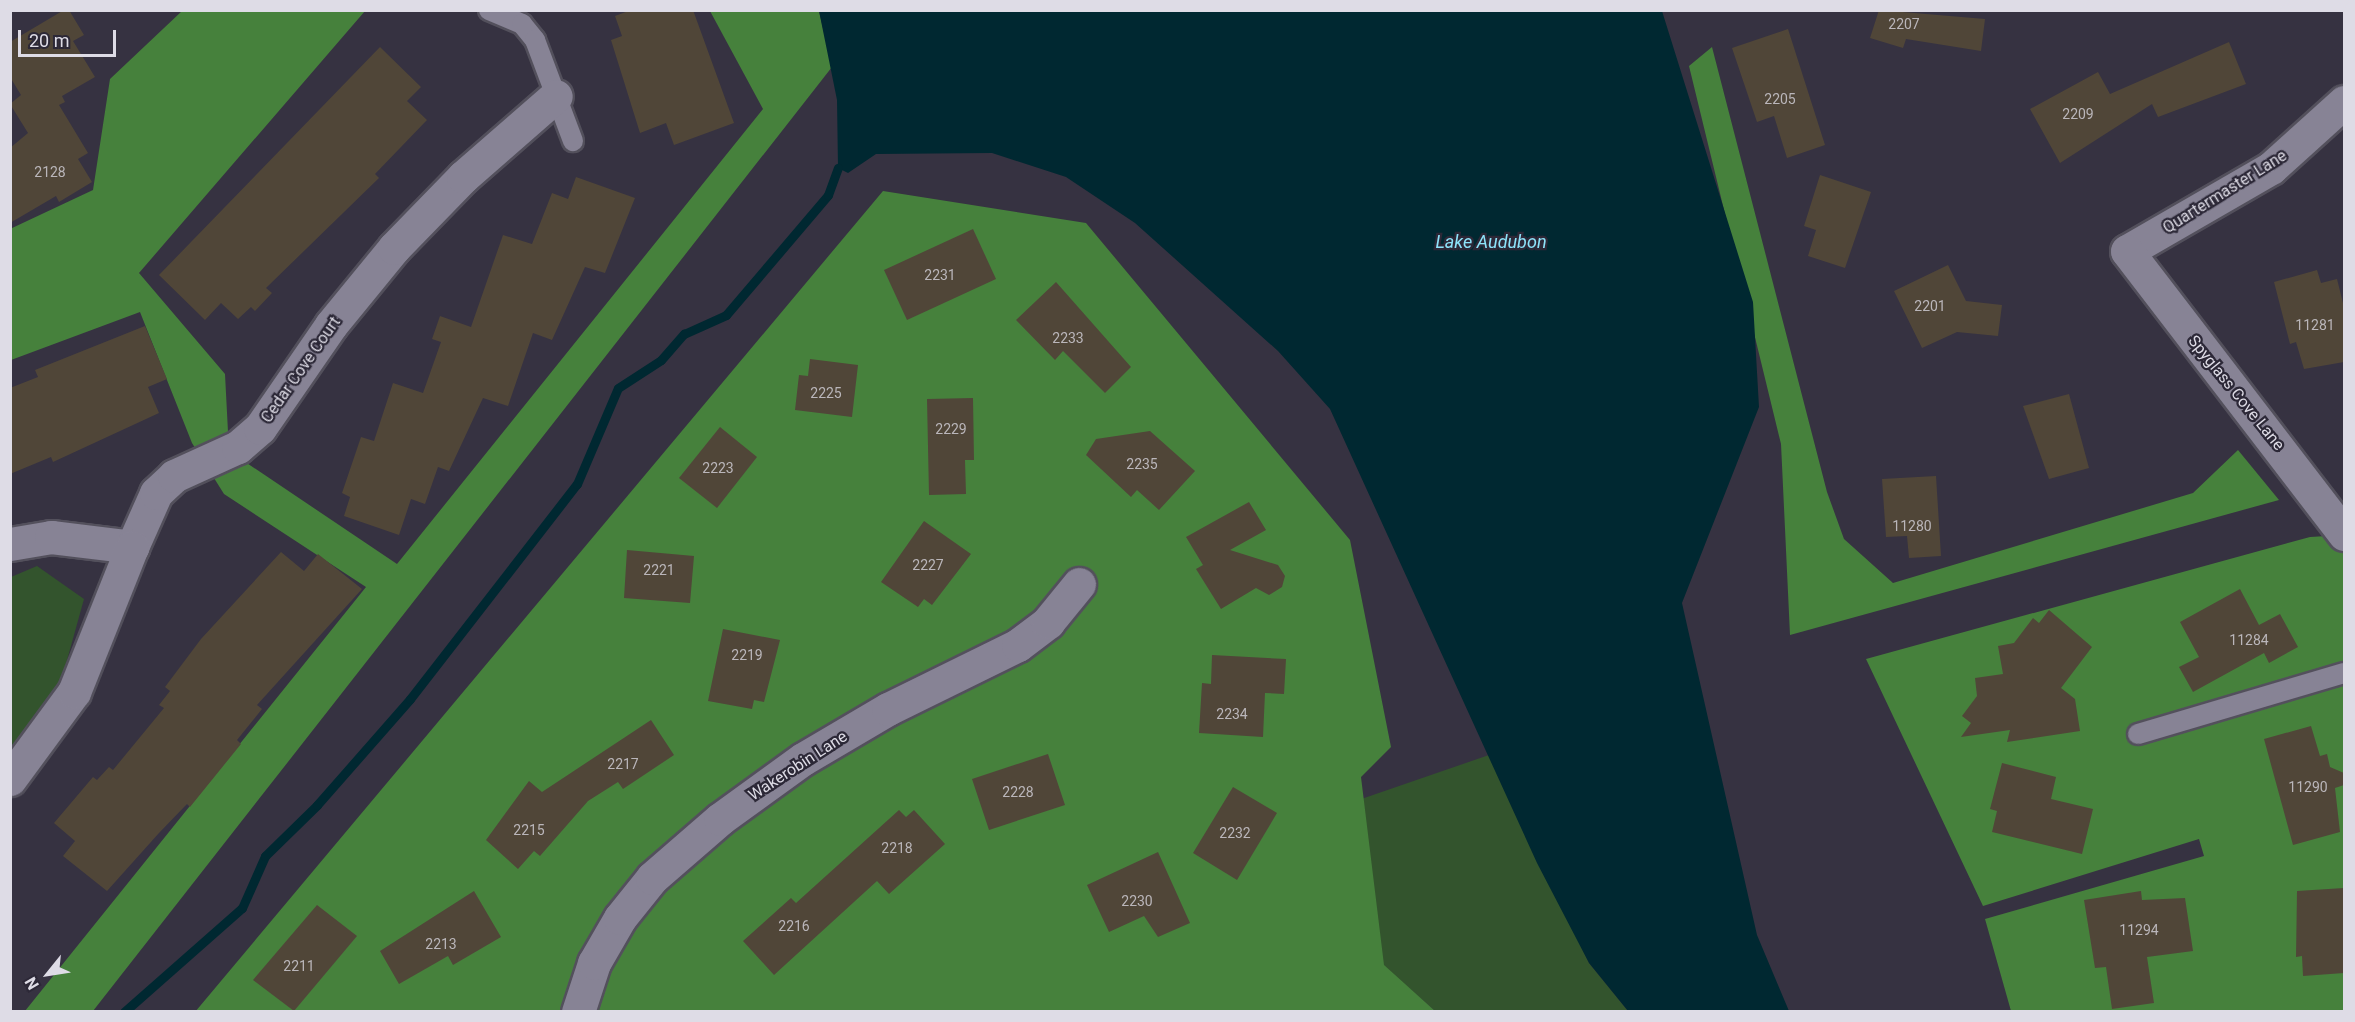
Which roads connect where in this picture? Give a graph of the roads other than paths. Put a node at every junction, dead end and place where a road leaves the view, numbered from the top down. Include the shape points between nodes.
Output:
1 (489, 10) edge
2 (556, 96) junction
3 (2344, 102) edge
4 (573, 141) dead end
5 (2127, 251) joint
6 (2344, 534) edge
7 (10, 544) edge
8 (132, 547) junction
9 (1079, 584) dead end
10 (2344, 673) edge
11 (2138, 734) dead end
12 (10, 779) edge
13 (578, 1011) edge

1 - 2 lane via 522,24 535,40
2 - 4 lane
2 - 8 street, Cedar Cove Court via 463,177 394,248 331,325 260,428 238,447 174,476 156,493
3 - 5 street, Quartermaster Lane via 2271,168
5 - 6 street, Spyglass Cove Lane
7 - 8 street via 51,537
8 - 12 street, Cedar Cove Court via 74,692
9 - 13 street, Wakerobin Lane via 1048,622 1018,645 888,709 803,759 720,819 652,878 620,918 594,963
10 - 11 lane

